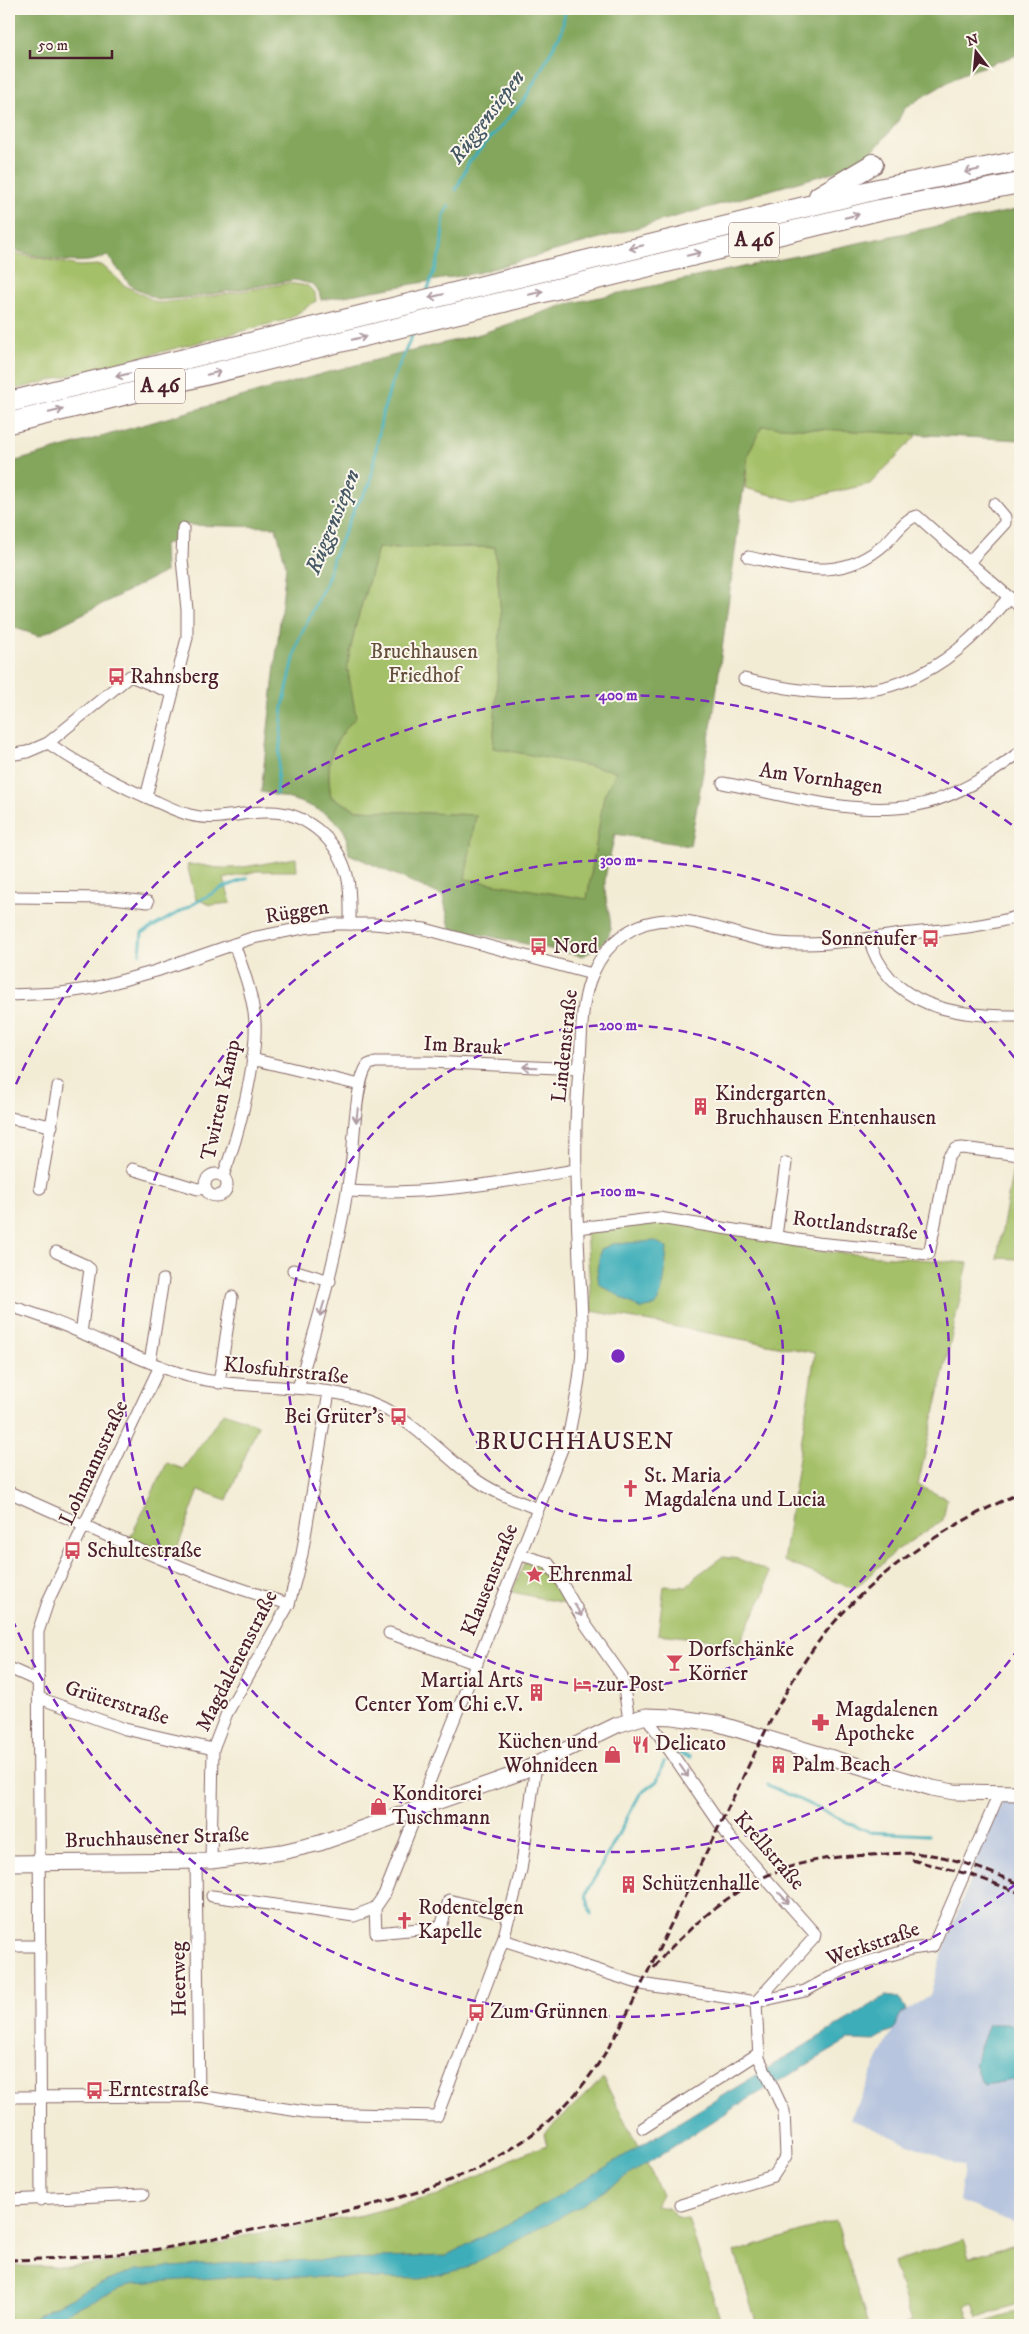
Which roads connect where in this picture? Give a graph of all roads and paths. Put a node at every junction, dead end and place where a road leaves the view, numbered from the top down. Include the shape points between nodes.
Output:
1 (1020, 161) edge
2 (873, 164) dead end
3 (1020, 182) edge
4 (718, 228) junction
5 (9, 402) edge
6 (9, 423) edge
7 (994, 504) dead end
8 (183, 528) dead end
9 (748, 557) dead end
10 (965, 559) junction
11 (1009, 597) junction
12 (1020, 607) edge
13 (744, 679) dead end
14 (172, 693) junction
15 (48, 743) junction
16 (1020, 752) edge
17 (9, 755) edge
18 (723, 783) dead end
19 (146, 798) junction
20 (9, 897) edge
21 (148, 902) dead end
22 (1020, 916) edge
23 (350, 924) junction
24 (869, 938) junction
25 (234, 944) junction
26 (592, 974) junction
27 (9, 995) edge
28 (1020, 1016) edge
29 (252, 1059) junction
30 (579, 1069) junction
31 (360, 1085) junction
32 (58, 1087) dead end
33 (9, 1118) edge
34 (52, 1126) junction
35 (1020, 1155) edge
36 (786, 1163) dead end
37 (132, 1169) dead end
38 (575, 1170) junction
39 (223, 1176) junction
40 (40, 1188) dead end
41 (205, 1188) junction
42 (348, 1191) junction
43 (578, 1228) junction
44 (776, 1236) junction
45 (56, 1252) dead end
46 (292, 1270) dead end
47 (163, 1280) dead end
48 (330, 1281) junction
49 (232, 1297) dead end
50 (9, 1306) edge
51 (81, 1333) junction
52 (155, 1364) junction
53 (219, 1383) junction
54 (298, 1388) junction
55 (329, 1392) junction
56 (9, 1492) edge
57 (538, 1510) junction
58 (85, 1527) junction
59 (521, 1555) junction
60 (289, 1604) junction
61 (389, 1633) dead end
62 (477, 1664) junction
63 (9, 1668) edge
64 (38, 1681) junction
65 (39, 1698) junction
66 (646, 1716) junction
67 (629, 1720) junction
68 (213, 1750) junction
69 (536, 1765) junction
70 (1020, 1793) edge
71 (999, 1794) junction
72 (417, 1810) junction
73 (203, 1862) junction
74 (9, 1863) edge
75 (41, 1864) junction
76 (212, 1896) dead end
77 (375, 1908) junction
78 (510, 1916) junction
79 (503, 1940) junction
80 (9, 1946) edge
81 (40, 1946) junction
82 (756, 2002) junction
83 (759, 2056) junction
84 (199, 2096) junction
85 (41, 2097) junction
86 (9, 2098) edge
87 (643, 2128) dead end
88 (143, 2194) dead end
89 (9, 2200) edge
90 (41, 2200) junction
91 (681, 2205) dead end

1 -> 4 highway, A 46 via 878,189
2 - 4 highway via 824,195 742,215
6 -> 3 highway, A 46 via 879,210
4 -> 5 highway, A 46
7 - 10 street via 1005,517 1005,523
8 - 14 street via 188,632
9 - 10 street via 811,571 839,567 873,553 917,516
10 - 11 street
11 - 12 street
11 - 13 street via 970,639 942,662 886,687 858,693 828,694 791,690
14 - 15 street via 130,676
14 - 19 street
15 - 17 street
15 - 19 street via 88,771
16 - 18 street, Am Vornhagen via 993,772 958,790 924,804 903,807 844,805
19 - 23 street via 181,813 200,817 274,812 308,822 330,842 342,862 348,883
20 - 21 street via 112,898
22 - 24 street, Lindenstraße
23 - 25 street, Rüggen via 303,928
23 - 26 street, Rüggen via 425,929
24 - 26 street, Lindenstraße via 780,943 700,924 662,921 634,928 618,938
24 - 28 street via 876,959 889,977 920,1001 961,1013
25 - 27 street, Rüggen via 110,984 61,993
25 - 29 street, Twirten Kamp via 252,1005 255,1034
26 - 30 street, Lindenstraße
29 - 31 street
29 - 39 street, Twirten Kamp via 237,1134
30 -> 31 street, Im Brauk via 375,1062 365,1069
30 - 38 street, Lindenstraße
31 -> 42 street, Im Brauk
32 - 34 street
33 - 34 street
34 - 40 street
35 - 44 street, Rottlandstraße via 962,1148 952,1152 948,1158 929,1254
36 - 44 street, Rottlandstraße
37 - 41 street, Twirten Kamp via 198,1189
38 - 42 street via 432,1192 387,1194
38 - 43 street, Lindenstraße
39 - 41 street via 212,1174 206,1180
39 - 41 street via 228,1186 221,1195 209,1195
42 - 48 street, Im Brauk
43 - 44 street, Rottlandstraße via 659,1218
43 - 57 street, Lindenstraße via 582,1344 579,1379 570,1429
45 - 51 street via 90,1269
46 - 48 street
47 - 52 street, Lohmannstraße
48 -> 54 street, Im Brauk
49 - 53 street
50 - 51 street, Klosfuhrstraße
51 - 52 street, Klosfuhrstraße
52 - 53 street, Klosfuhrstraße
52 - 58 street, Lohmannstraße
53 - 54 street, Klosfuhrstraße
54 - 55 street, Klosfuhrstraße
55 - 57 street, Klosfuhrstraße via 356,1397 398,1416 471,1476 493,1490
55 - 60 street, Magdalenenstraße via 302,1554
56 - 58 street
57 - 59 street, Klausenstraße
58 - 60 street via 226,1585
58 - 64 street, Lohmannstraße via 42,1616 38,1632
59 - 62 street, Klausenstraße
59 -> 67 street via 548,1563 557,1574 586,1625 622,1676
60 - 68 street, Magdalenenstraße via 227,1713
61 - 62 street, Klausenstraße
62 - 72 street, Klausenstraße
63 - 64 street, Grüterstraße
64 - 65 street, Lohmannstraße
65 - 68 street, Grüterstraße via 125,1729
65 - 75 street, Lohmannstraße
66 - 67 street, Bruchhausener Straße
66 - 71 street, Bruchhausener Straße via 716,1723 932,1788
66 -> 82 street, Krellstraße via 729,1837 815,1934
67 - 69 street, Bruchhausener Straße
68 - 73 street, Magdalenenstraße
69 - 72 street, Bruchhausener Straße
69 - 78 street via 521,1870
70 - 71 street, Bruchhausener Straße
71 - 82 street, Werkstraße via 932,1946 847,1968 804,1991
72 - 73 street, Bruchhausener Straße via 282,1852
72 - 77 street, Klausenstraße via 384,1895
73 - 75 street, Bruchhausener Straße
73 - 84 street, Heerweg
74 - 75 street, Bruchhausener Straße
75 - 81 street, Lohmannstraße
76 - 77 street via 354,1916
77 - 78 street via 376,1933 441,1927 449,1900
78 - 79 street
79 - 82 street via 642,1984
79 - 84 street via 437,2116 312,2113
80 - 81 street
81 - 85 street, Lohmannstraße
82 - 83 street
83 - 87 street
83 - 91 street via 784,2111 787,2151 784,2163 773,2176
84 - 85 street
85 - 86 street
85 - 90 street, Lohmannstraße
88 - 90 street
89 - 90 street

